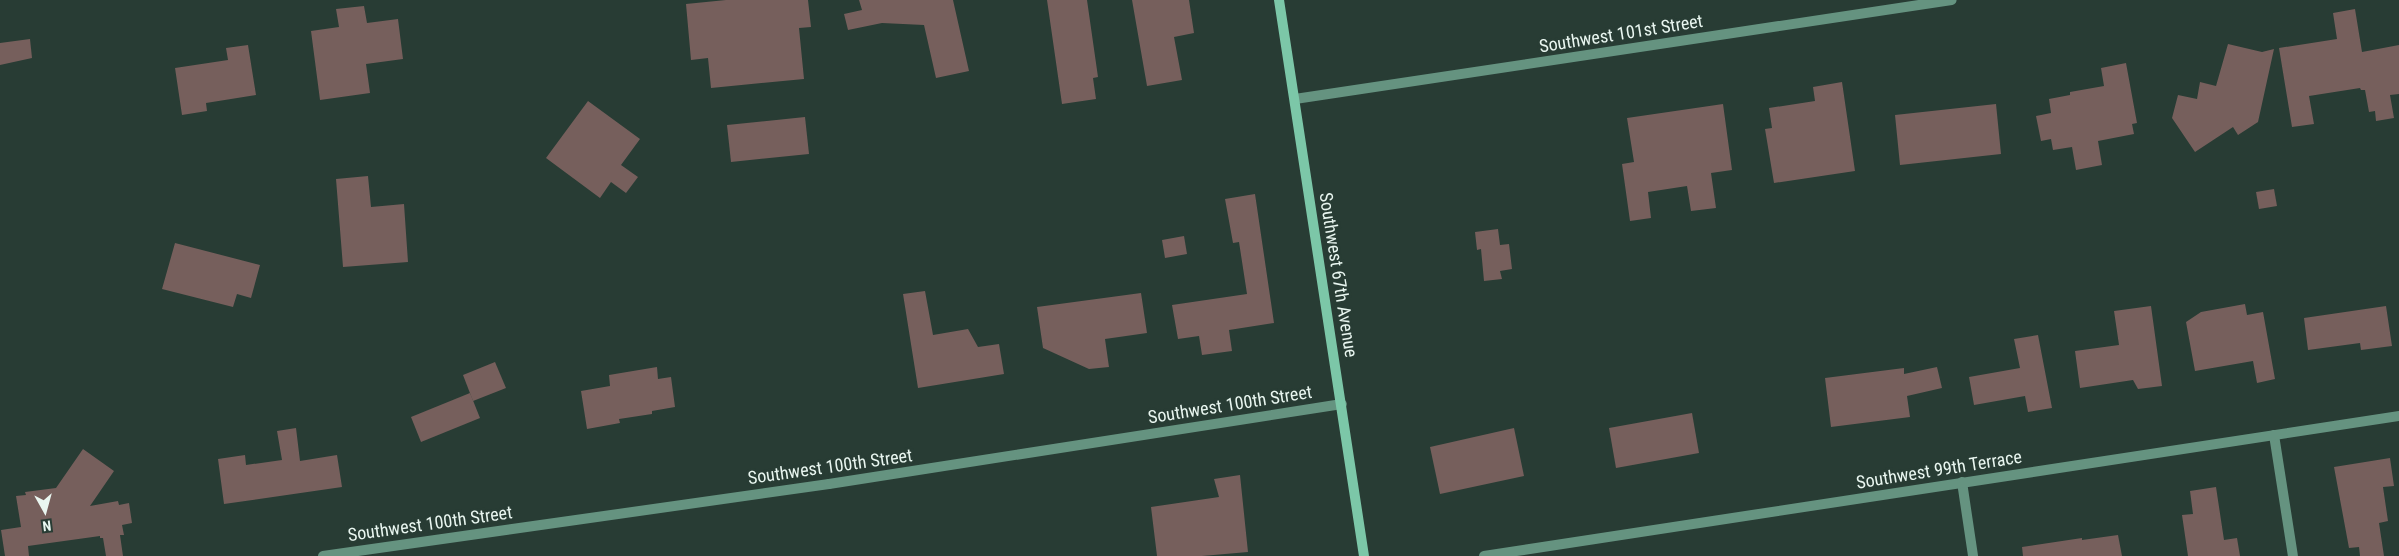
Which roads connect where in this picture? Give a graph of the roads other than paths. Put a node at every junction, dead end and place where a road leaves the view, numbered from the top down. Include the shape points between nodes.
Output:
1 (1279, 0) edge
2 (1952, 0) edge
3 (1295, 100) junction
4 (1342, 404) junction
5 (2399, 416) edge
6 (2274, 435) junction
7 (1962, 482) junction
8 (323, 556) edge
9 (1364, 556) edge
10 (1484, 556) edge
11 (1973, 556) edge
12 (2293, 556) edge

1 - 3 main road, Southwest 67th Avenue
2 - 3 street, Southwest 101st Street
3 - 4 main road, Southwest 67th Avenue
4 - 8 street, Southwest 100th Street via 829,484
4 - 9 main road, Southwest 67th Avenue
5 - 6 street, Southwest 99th Terrace
6 - 7 street, Southwest 99th Terrace
6 - 12 street
7 - 10 street, Southwest 99th Terrace
7 - 11 street

